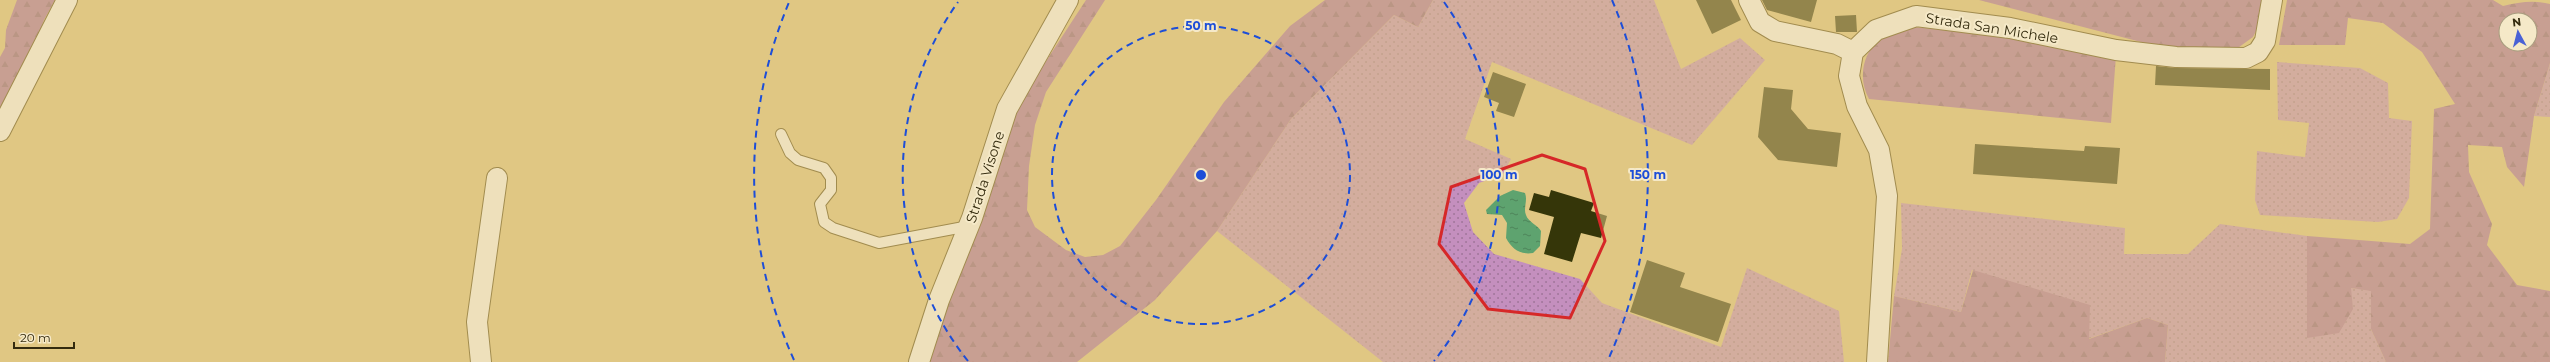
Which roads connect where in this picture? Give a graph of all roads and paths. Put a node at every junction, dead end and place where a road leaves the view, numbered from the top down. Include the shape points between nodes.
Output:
1 (67, 0) edge
2 (1068, 0) edge
3 (1749, 0) edge
4 (2272, 0) edge
5 (1853, 52) junction
6 (0, 131) edge
7 (781, 134) dead end
8 (497, 178) dead end
9 (969, 226) junction
10 (481, 362) edge
11 (919, 362) edge
12 (1877, 362) edge

1 - 6 street
2 - 9 street, Strada Visone via 1007,109
3 - 5 street via 1760,22 1775,31 1837,44
4 - 5 street, Strada San Michele via 2265,41 2258,52 2246,58 2176,57 2116,50 2010,28 1916,16 1876,30
5 - 12 street via 1849,76 1857,106 1879,150 1886,196
7 - 9 lane via 790,153 798,160 824,168 831,178 831,190 820,204 824,222 833,228 879,243
8 - 10 street via 476,322
9 - 11 street, Strada Visone via 939,300

